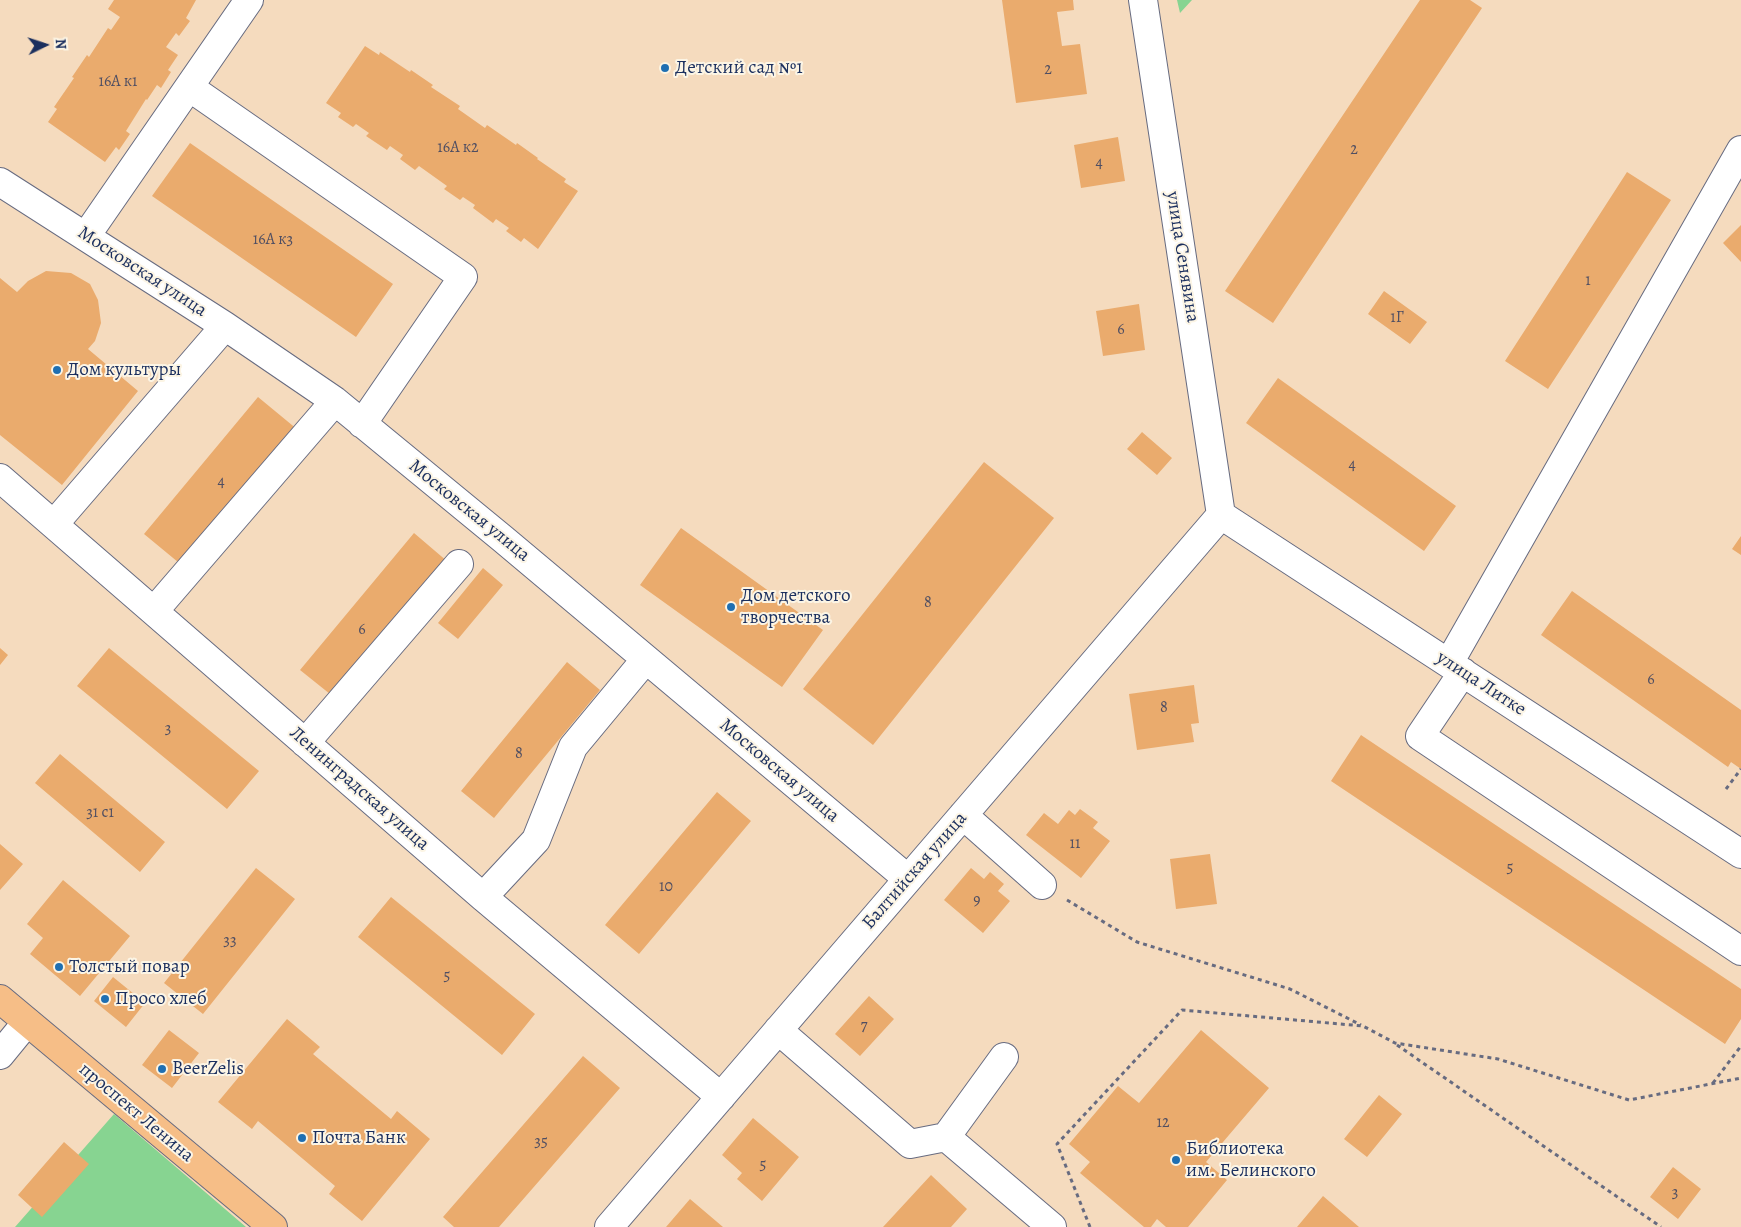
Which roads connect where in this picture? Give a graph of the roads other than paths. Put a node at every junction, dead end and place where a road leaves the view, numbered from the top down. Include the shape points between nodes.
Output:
1 (249, 0) edge
2 (1143, 0) edge
3 (190, 87) junction
4 (1741, 150) edge
5 (0, 182) edge
6 (86, 236) junction
7 (225, 326) junction
8 (335, 402) junction
9 (362, 424) junction
10 (0, 478) edge
11 (1221, 515) junction
12 (54, 524) junction
13 (459, 564) dead end
14 (154, 611) junction
15 (646, 659) junction
16 (1456, 668) junction
17 (306, 743) junction
18 (963, 815) junction
19 (1741, 854) edge
20 (908, 879) junction
21 (1042, 885) road end
22 (483, 897) junction
23 (1741, 951) edge
24 (0, 999) edge
25 (27, 1022) junction
26 (778, 1030) junction
27 (0, 1055) edge
28 (1004, 1057) dead end
29 (721, 1097) junction
30 (946, 1137) junction
31 (273, 1227) edge
32 (609, 1227) edge
33 (1052, 1227) edge

1 - 3 street
2 - 11 street, улица Сенявина
3 - 6 street
3 - 9 street via 463,277
4 - 16 street
5 - 6 street, Московская улица
6 - 7 street, Московская улица
7 - 8 street, Московская улица
7 - 12 street
8 - 9 street, Московская улица
8 - 14 street
9 - 15 street, Московская улица
10 - 12 street, Ленинградская улица
11 - 16 street, улица Литке
11 - 18 street, Балтийская улица
12 - 14 street, Ленинградская улица
13 - 17 street
14 - 17 street, Ленинградская улица
15 - 20 street, Московская улица
15 - 22 street via 573,747 536,840
16 - 19 street, улица Литке
16 - 23 street via 1420,736
17 - 22 street, Ленинградская улица
18 - 20 street, Балтийская улица
18 - 21 street
20 - 26 street, Балтийская улица
22 - 29 street, Ленинградская улица
24 - 25 main road, проспект Ленина
25 - 27 street
25 - 31 main road, проспект Ленина
26 - 29 street, Балтийская улица
26 - 30 street via 910,1144
28 - 30 street
29 - 32 street, Балтийская улица
30 - 33 street

